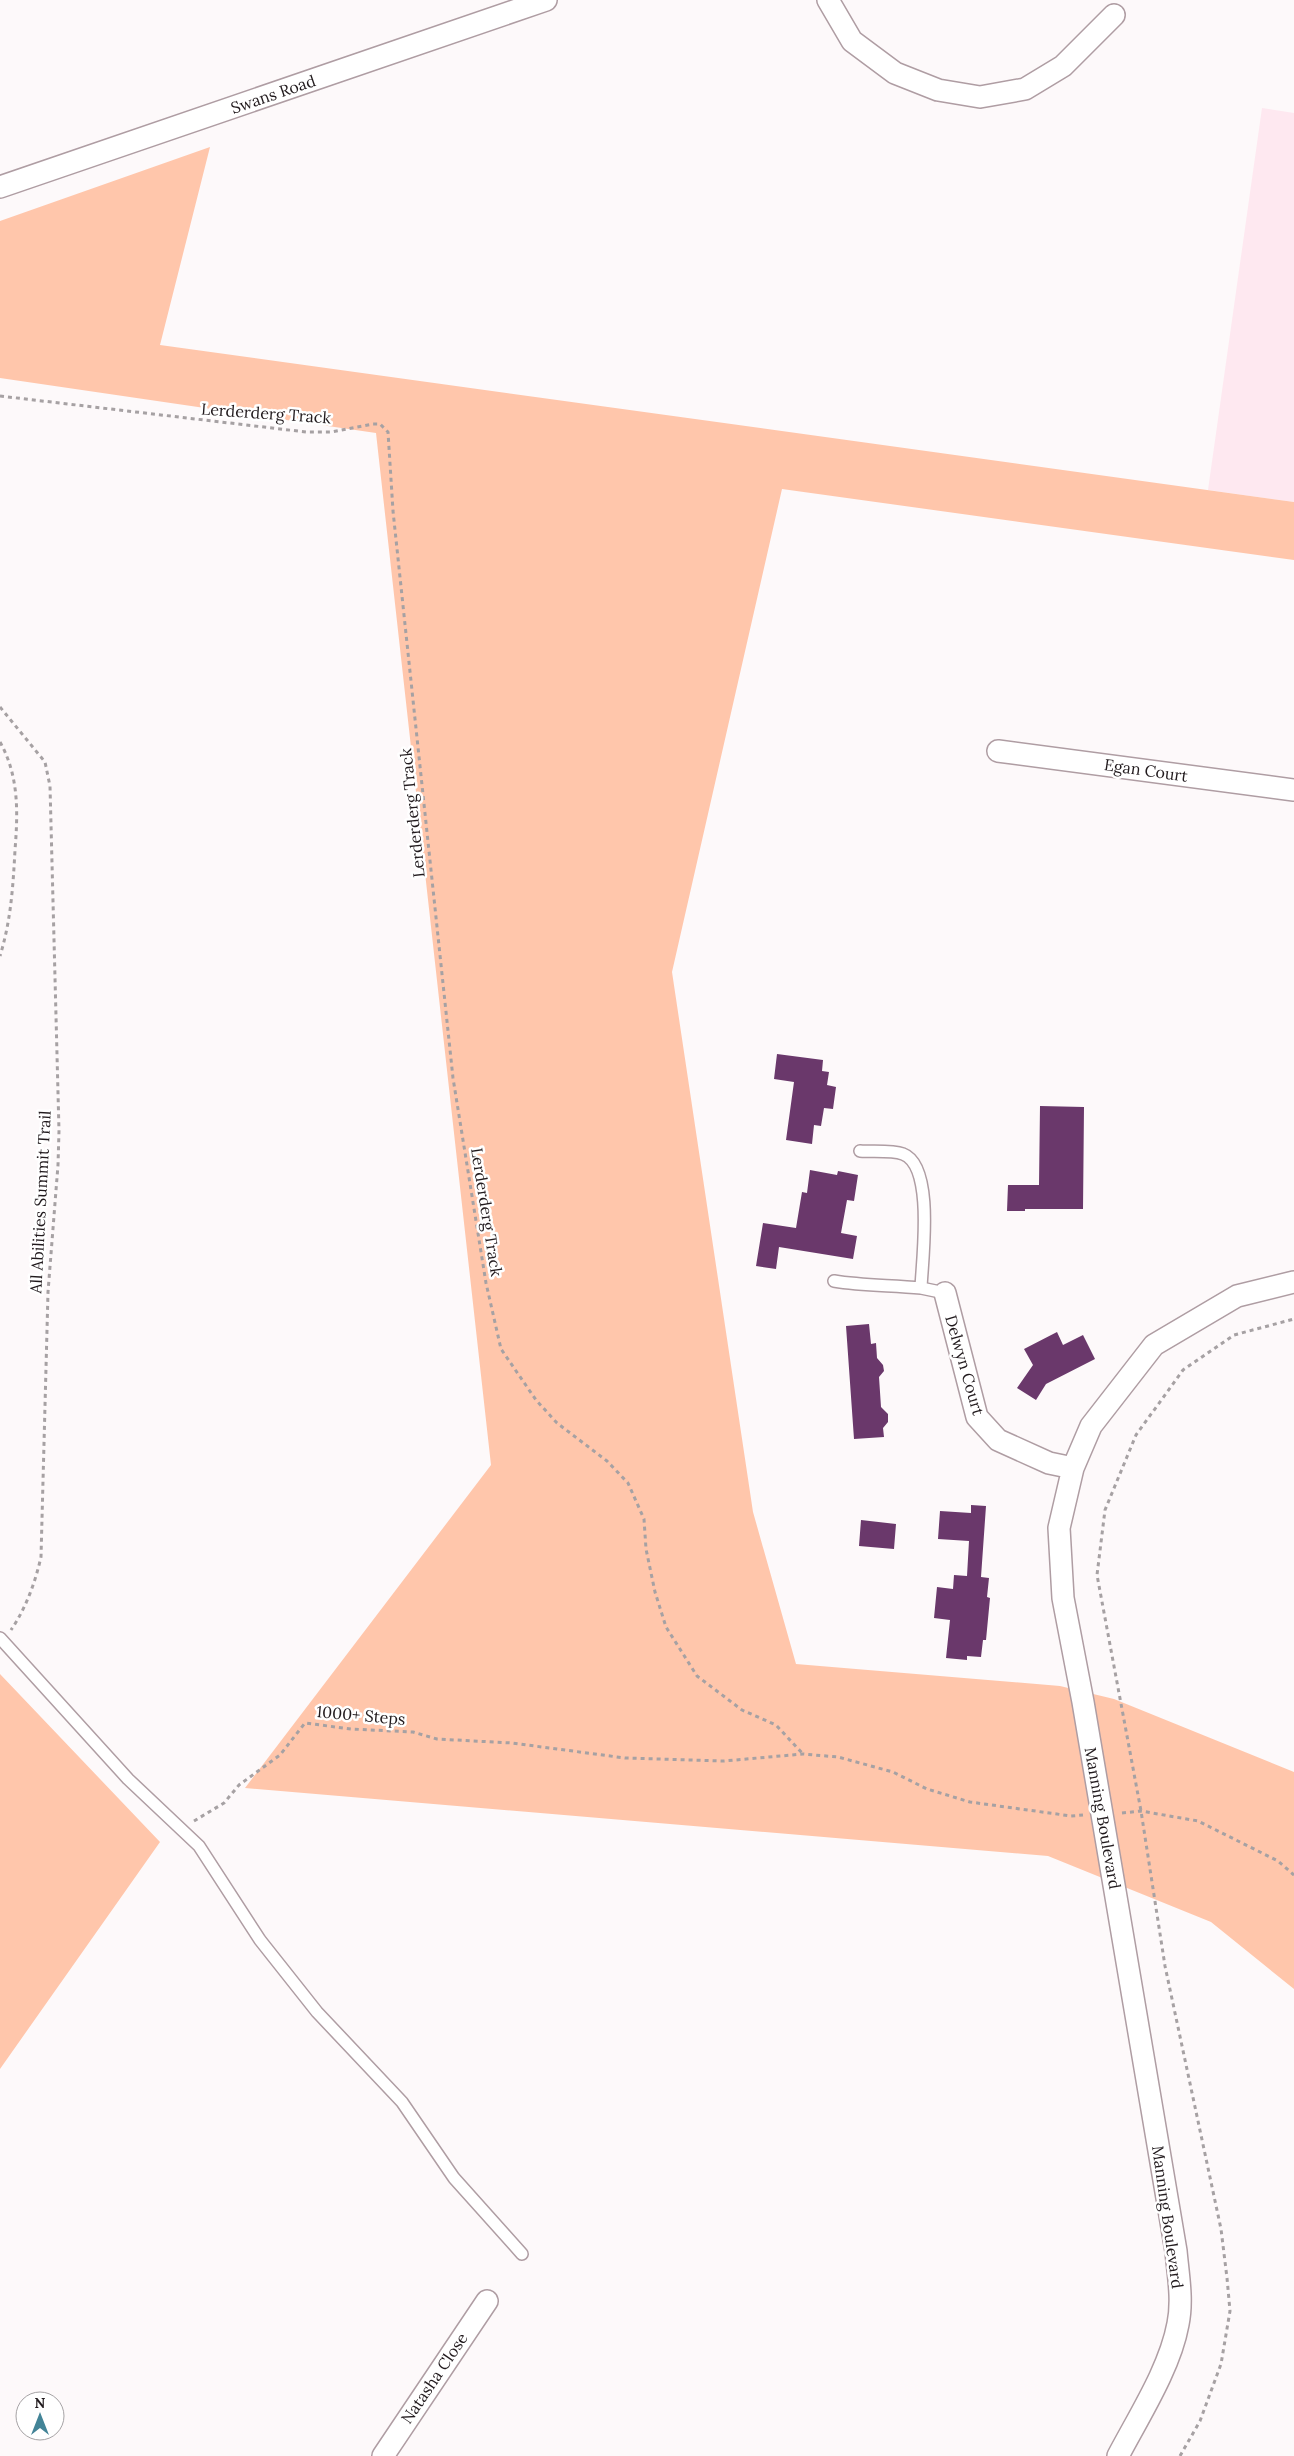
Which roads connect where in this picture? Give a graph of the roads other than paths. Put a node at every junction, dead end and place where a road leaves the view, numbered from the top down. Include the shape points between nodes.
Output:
1 (546, 0) edge
2 (828, 0) edge
3 (1114, 15) dead end
4 (0, 187) edge
5 (998, 751) dead end
6 (1294, 790) edge
7 (860, 1151) dead end
8 (834, 1281) dead end
9 (1294, 1282) edge
10 (921, 1288) junction
11 (945, 1292) joint
12 (1073, 1468) junction
13 (1, 1640) edge
14 (522, 2254) dead end
15 (487, 2301) dead end
16 (383, 2456) edge
17 (1118, 2456) edge

1 - 4 street, Swans Road
2 - 3 street via 852,41 895,73 938,90 980,96 1025,89 1063,66
5 - 6 street, Egan Court
7 - 10 lane via 903,1154 915,1164 925,1213
8 - 10 lane via 863,1286
9 - 12 street, Manning Boulevard via 1237,1296 1154,1345 1091,1426
10 - 11 lane
11 - 12 street, Delwyn Court via 977,1417 998,1440 1049,1463
12 - 17 street, Manning Boulevard via 1059,1528 1063,1598 1176,2251 1179,2285 1179,2323 1169,2357
13 - 14 lane via 128,1779 199,1846 260,1940 317,2012 402,2102 454,2178
15 - 16 street, Natasha Close

